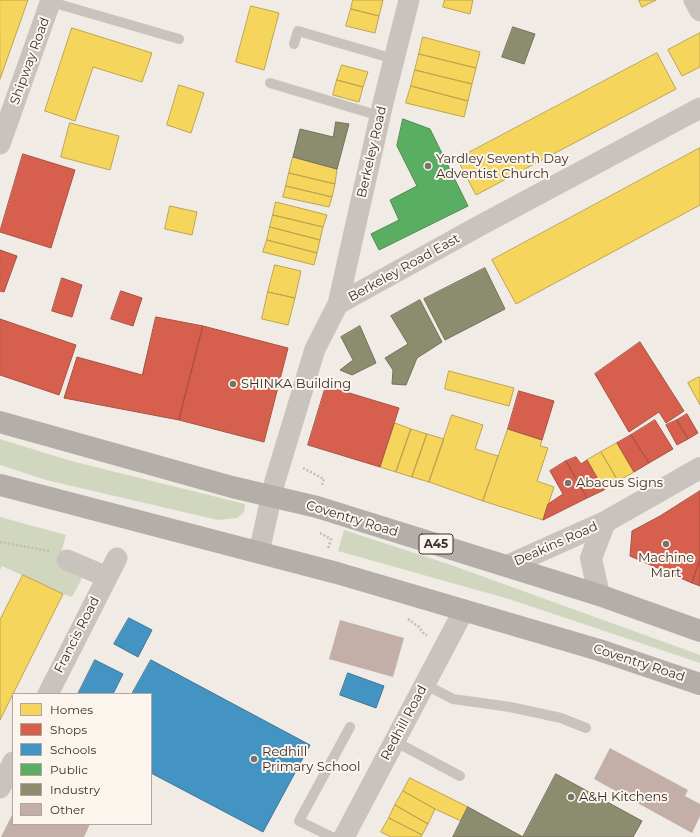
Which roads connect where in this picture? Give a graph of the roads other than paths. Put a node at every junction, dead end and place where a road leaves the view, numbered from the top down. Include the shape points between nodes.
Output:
1 (409, 0) edge
2 (694, 0) edge
3 (51, 1) edge
4 (700, 11) edge
5 (179, 40) dead end
6 (294, 44) dead end
7 (394, 59) junction
8 (270, 83) dead end
9 (700, 108) edge
10 (380, 116) junction
11 (0, 144) edge
12 (338, 304) junction
13 (0, 422) edge
14 (700, 468) edge
15 (0, 485) edge
16 (272, 496) junction
17 (605, 522) junction
18 (258, 552) junction
19 (117, 558) dead end
20 (67, 560) road end
21 (507, 566) junction
22 (107, 577) junction
23 (599, 595) junction
24 (464, 610) junction
25 (700, 631) edge
26 (424, 684) junction
27 (700, 684) edge
28 (49, 693) edge
29 (350, 726) dead end
30 (586, 728) dead end
31 (394, 741) junction
32 (12, 764) edge
33 (460, 776) dead end
34 (0, 788) edge
35 (332, 837) edge
36 (344, 837) edge

1 - 7 street, Berkeley Road
2 - 4 street
3 - 5 lane
3 - 11 street, Shipway Road
6 - 7 lane via 298,31
7 - 10 street, Berkeley Road
8 - 10 lane
9 - 12 street, Berkeley Road East
10 - 12 street, Berkeley Road
12 - 16 street, Berkeley Road East via 315,349 286,441
13 - 16 highway, Coventry Road / A45
14 - 17 street, Deakins Road
15 - 18 highway, Coventry Road
16 - 18 street, Berkeley Road East
16 - 21 highway, Coventry Road / A45 via 317,507
17 - 21 street, Deakins Road
17 - 23 street, Deakins Road via 591,558
18 - 24 highway, Coventry Road
19 - 22 street, Francis Road
20 - 22 street
21 - 23 highway, Coventry Road / A45
22 - 28 street, Francis Road
23 - 25 highway, Coventry Road / A45
24 - 26 street, Redhill Road
24 - 27 highway, Coventry Road via 599,650
26 - 30 lane via 453,699 561,718
26 - 31 street, Redhill Road
29 - 35 lane via 299,821
31 - 33 lane
31 - 36 street, Redhill Road
32 - 34 street

